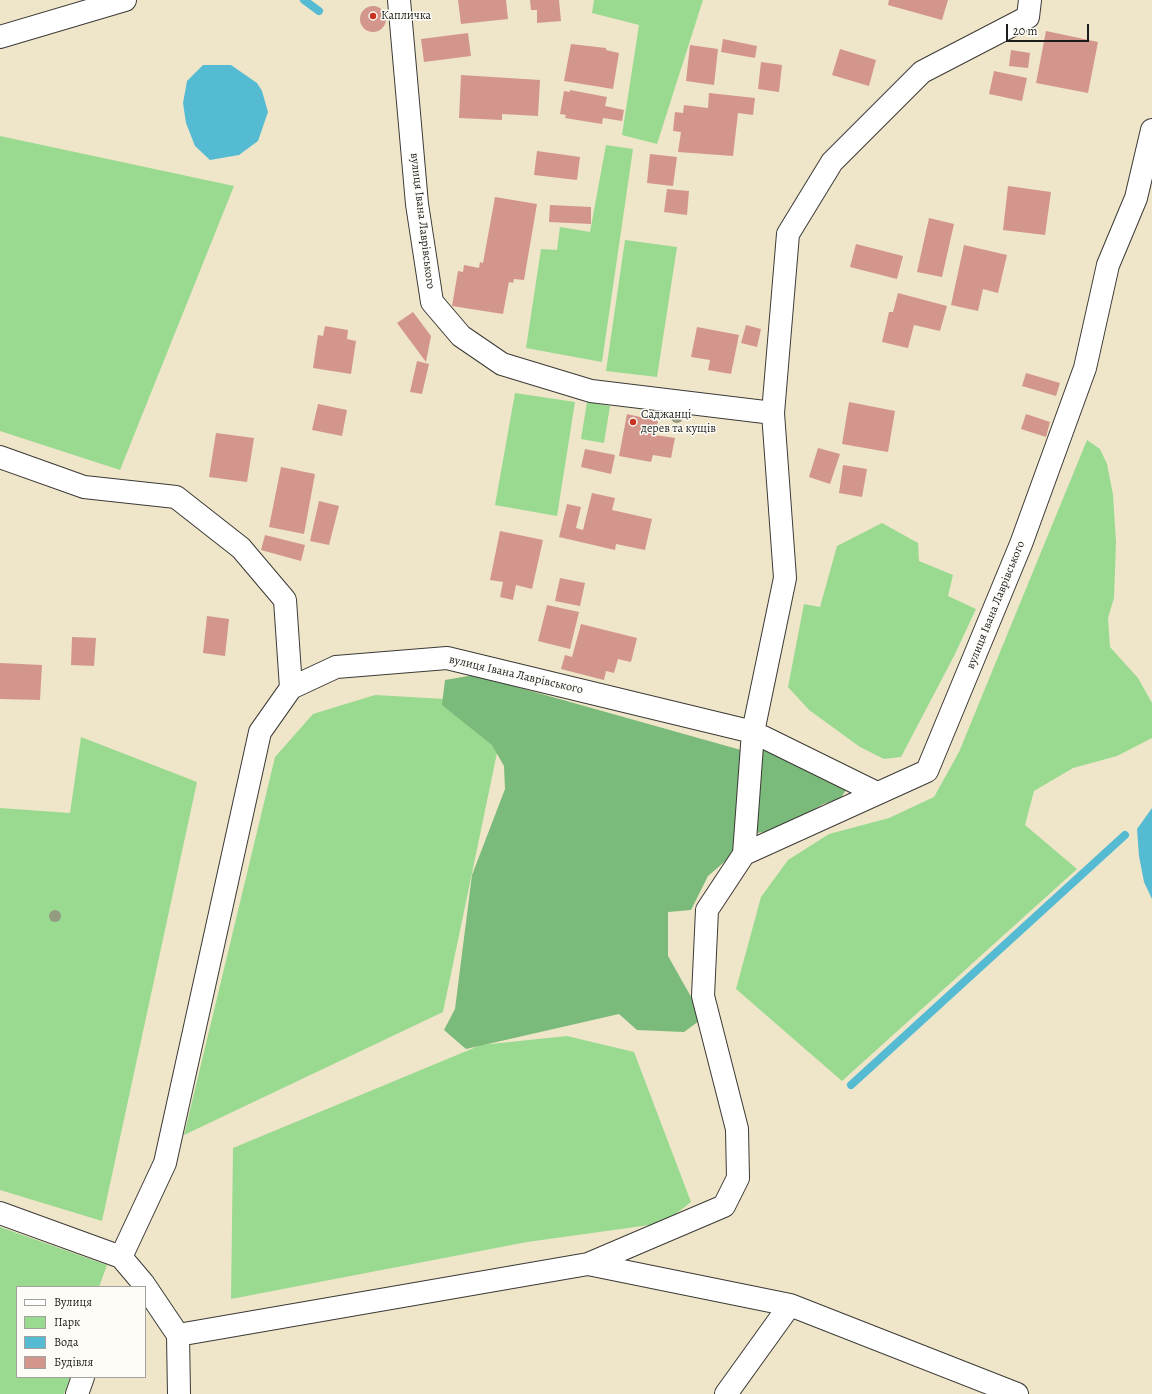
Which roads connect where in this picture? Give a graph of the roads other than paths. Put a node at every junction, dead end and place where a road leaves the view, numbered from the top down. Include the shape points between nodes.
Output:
1 (125, 0) edge
2 (399, 0) edge
3 (1030, 0) edge
4 (0, 37) edge
5 (1152, 130) edge
6 (773, 414) junction
7 (0, 457) edge
8 (291, 688) junction
9 (753, 732) junction
10 (877, 793) junction
11 (744, 854) junction
12 (0, 1213) edge
13 (121, 1257) junction
14 (588, 1264) junction
15 (141, 1285) edge
16 (146, 1292) edge
17 (790, 1305) junction
18 (178, 1335) junction
19 (83, 1378) edge
20 (77, 1394) edge
21 (180, 1394) edge
22 (726, 1394) edge
23 (1017, 1394) edge

1 - 4 street
2 - 6 street, вулиця Івана Лаврівського via 417,204 432,302 461,336 502,364 591,391
3 - 6 street via 1028,18 922,72 832,162 788,234
5 - 10 street, вулиця Івана Лаврівського via 1136,198 1108,265 1086,368 994,610 927,771
6 - 9 street via 785,578
7 - 8 street via 84,487 176,497 241,548 285,600
8 - 9 street, вулиця Івана Лаврівського via 336,667 447,658
8 - 13 street via 260,732 166,1163
9 - 10 street, вулиця Івана Лаврівського
9 - 11 street
10 - 11 street, вулиця Івана Лаврівського
11 - 14 street via 708,910 703,996 737,1128 738,1178 724,1206
12 - 13 street
13 - 15 street
14 - 17 street
14 - 18 street
16 - 18 street
17 - 22 street
17 - 23 street
18 - 21 street
19 - 20 street

